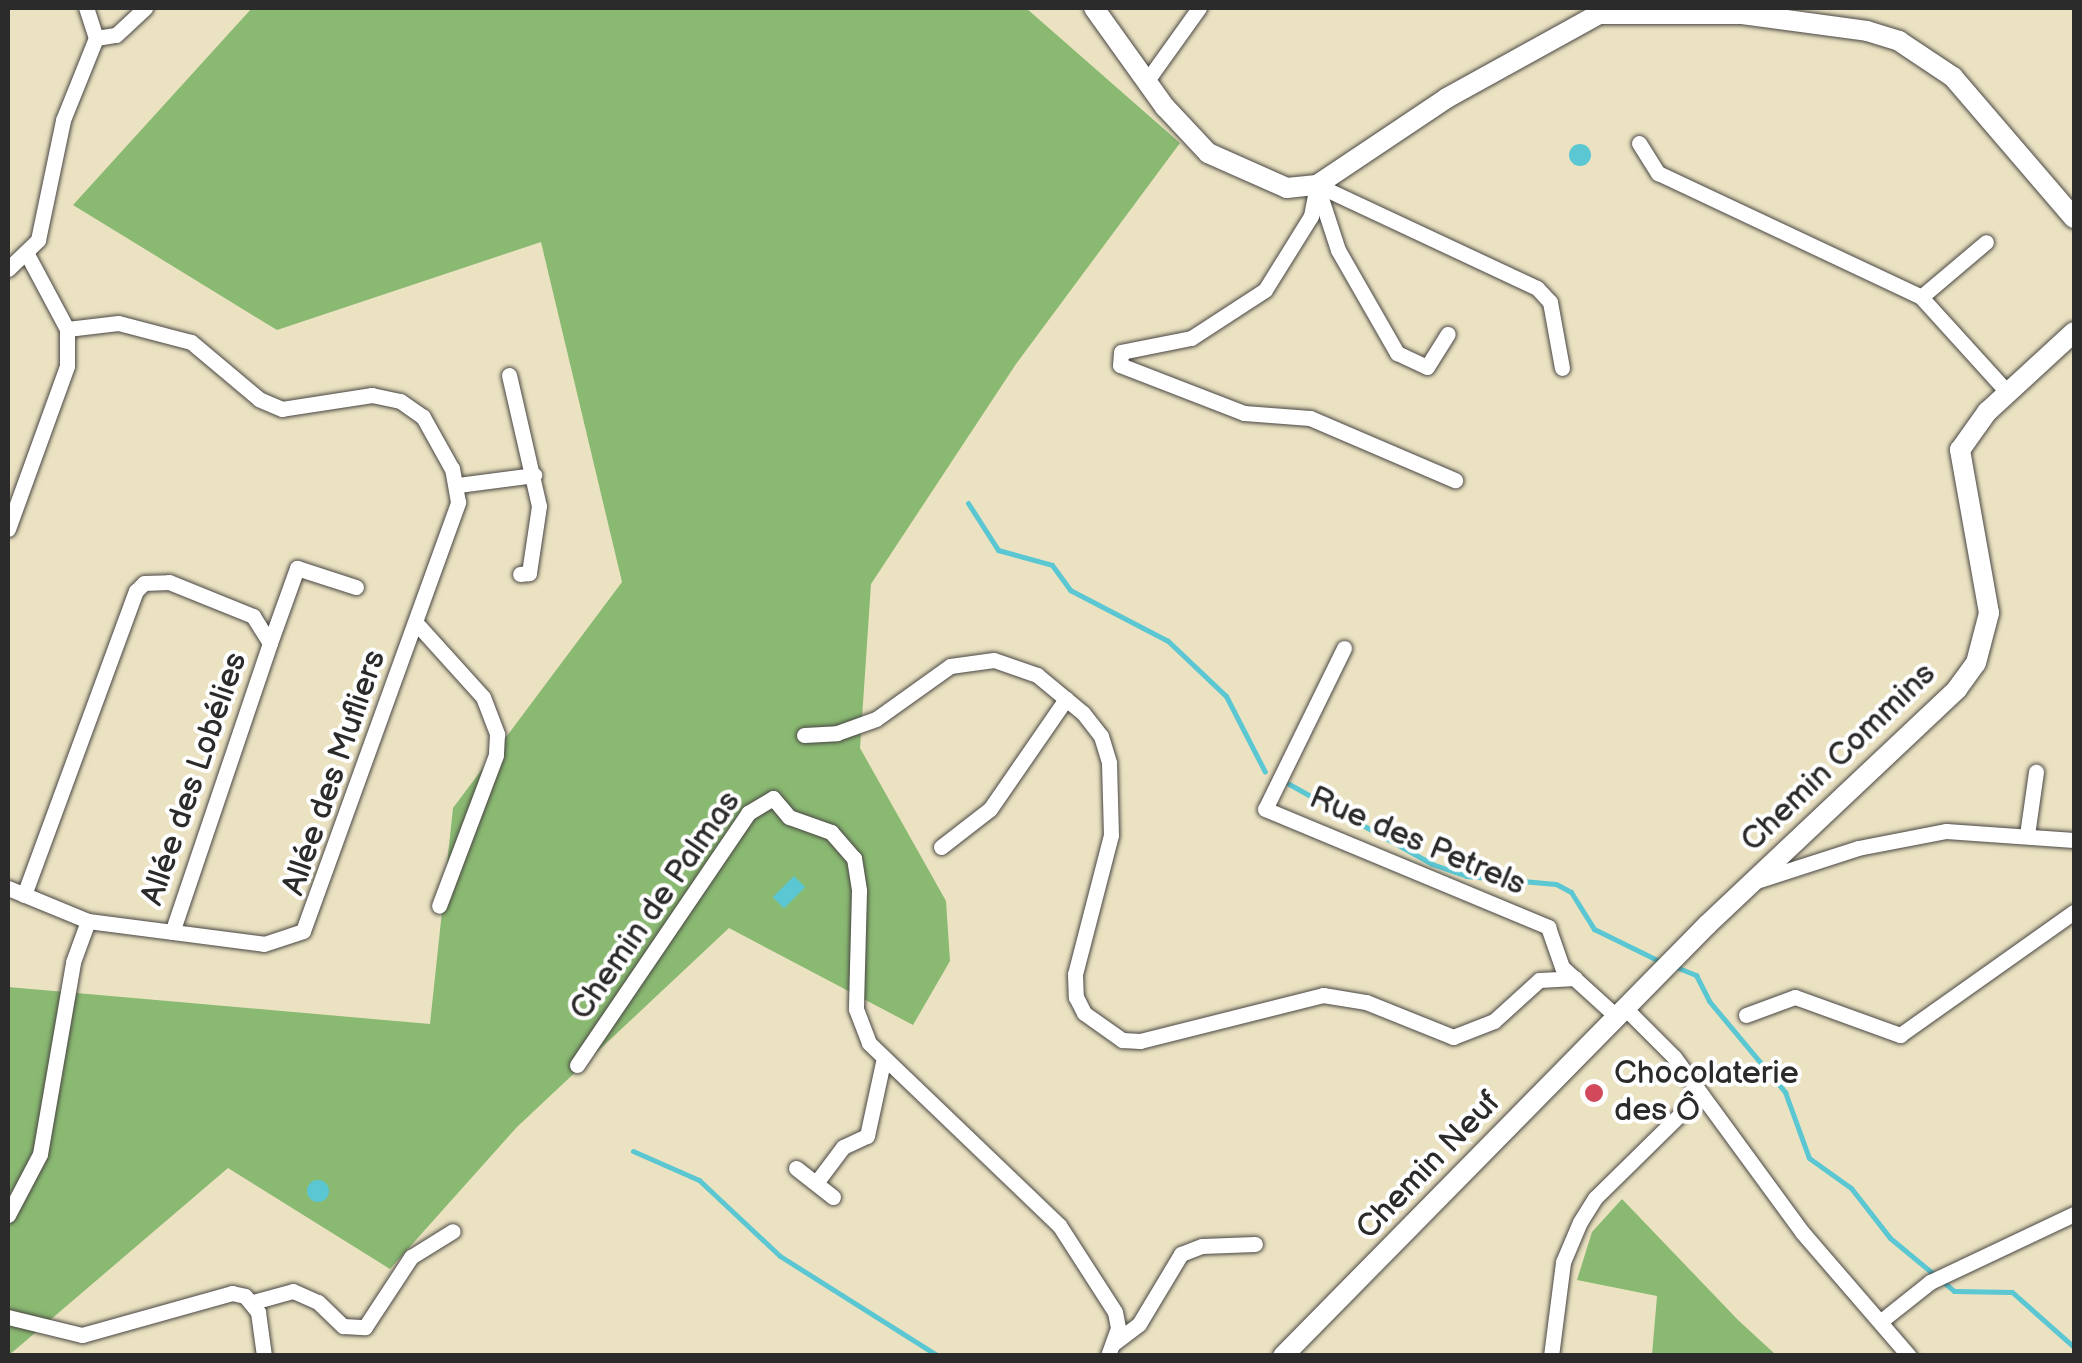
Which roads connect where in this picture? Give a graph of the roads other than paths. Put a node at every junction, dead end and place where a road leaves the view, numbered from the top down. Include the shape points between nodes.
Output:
1 (86, 8) edge
2 (145, 8) edge
3 (1094, 8) edge
4 (1200, 8) edge
5 (96, 38) junction
6 (1146, 82) junction
7 (1639, 143) dead end
8 (1317, 185) junction
9 (2074, 218) edge
10 (1986, 242) dead end
11 (27, 254) junction
12 (8, 269) edge
13 (1920, 298) junction
14 (66, 329) junction
15 (2074, 332) edge
16 (1448, 334) dead end
17 (1562, 368) dead end
18 (509, 374) dead end
19 (2008, 392) junction
20 (534, 476) junction
21 (1455, 480) dead end
22 (458, 485) junction
23 (8, 529) edge
24 (520, 574) dead end
25 (356, 586) dead end
26 (417, 624) junction
27 (270, 644) junction
28 (1344, 648) dead end
29 (1066, 699) junction
30 (804, 735) dead end
31 (2036, 772) dead end
32 (2028, 835) junction
33 (2074, 840) edge
34 (942, 847) dead end
35 (1755, 881) junction
36 (8, 888) edge
37 (24, 895) junction
38 (439, 906) dead end
39 (2074, 912) edge
40 (88, 922) junction
41 (172, 932) junction
42 (1575, 978) junction
43 (1621, 1013) junction
44 (1746, 1015) dead end
45 (883, 1062) junction
46 (577, 1065) dead end
47 (1701, 1094) junction
48 (796, 1168) dead end
49 (816, 1183) junction
50 (833, 1197) dead end
51 (8, 1214) edge
52 (2074, 1214) edge
53 (452, 1231) dead end
54 (1255, 1244) dead end
55 (253, 1302) junction
56 (8, 1317) edge
57 (1881, 1322) junction
58 (1111, 1349) edge
59 (264, 1356) edge
60 (1283, 1356) edge
61 (1551, 1356) edge
62 (1910, 1356) edge

1 - 5 street
2 - 5 street via 116,34
3 - 6 street
4 - 6 street
5 - 11 street via 64,120 38,240
6 - 8 street via 1208,153 1269,183
7 - 13 street via 1658,174
8 - 9 street via 1584,18 1656,10 1868,31 1922,54 1980,106
8 - 16 street via 1338,250 1398,353 1427,367
8 - 17 street via 1537,288 1550,302
8 - 21 street via 1311,216 1265,290 1191,338 1121,352 1120,365 1244,413 1310,418
10 - 13 street
11 - 12 street
11 - 14 street
13 - 19 street
14 - 22 street via 118,323 191,342 259,399 282,409 372,395 400,400 424,416
14 - 23 street via 68,366
15 - 19 street, Chemin Commins
18 - 20 street
19 - 35 street, Chemin Commins via 1960,450 1989,613 1976,663 1957,689
20 - 22 street
20 - 24 street via 538,506 529,573
22 - 26 street, Allée des Mufliers via 456,512
25 - 27 street, Allée des Lobélies via 297,568
26 - 38 street, Allée des Mufliers via 483,697 496,734 496,755
26 - 41 street, Allée des Mufliers via 303,932 264,944
27 - 37 street, Allée des Lobélies via 253,616 186,589 156,581 136,591
27 - 41 street, Allée des Lobélies
28 - 42 street, Rue des Petrels via 1265,809 1548,927 1562,966
29 - 30 street via 1037,675 994,660 950,666 876,719
29 - 34 street via 990,809
29 - 42 street via 1101,736 1109,763 1110,835 1075,974 1084,1012 1108,1034 1140,1041 1324,995 1366,1002 1453,1036 1494,1021 1539,980
31 - 32 street
32 - 33 street
32 - 35 street via 1946,831 1858,848
35 - 43 street, Chemin Commins
36 - 37 street, Allée des Mufliers
37 - 40 street, Allée des Mufliers
39 - 44 street via 1900,1035 1795,997
40 - 41 street, Allée des Mufliers
40 - 51 street via 73,962 40,1154
42 - 43 street, Rue des Petrels
43 - 47 street, Rue des Petrels
43 - 60 street, Chemin Neuf
45 - 46 street, Chemin de Palmas via 856,1009 860,891 854,858 832,832 789,817 773,798 748,812
45 - 49 street via 867,1136 843,1146
45 - 58 street, Chemin de Palmas via 1059,1225 1115,1312
47 - 57 street, Rue des Petrels via 1802,1232
47 - 61 street via 1595,1198 1580,1222 1563,1262
48 - 49 street
49 - 50 street
52 - 57 street via 1930,1282
53 - 55 street via 411,1257 365,1326 342,1326 318,1302 292,1291
54 - 58 street, Chemin de Palmas via 1202,1246 1180,1254 1139,1324
55 - 56 street via 232,1294 82,1336
55 - 59 street
57 - 62 street, Rue des Petrels

